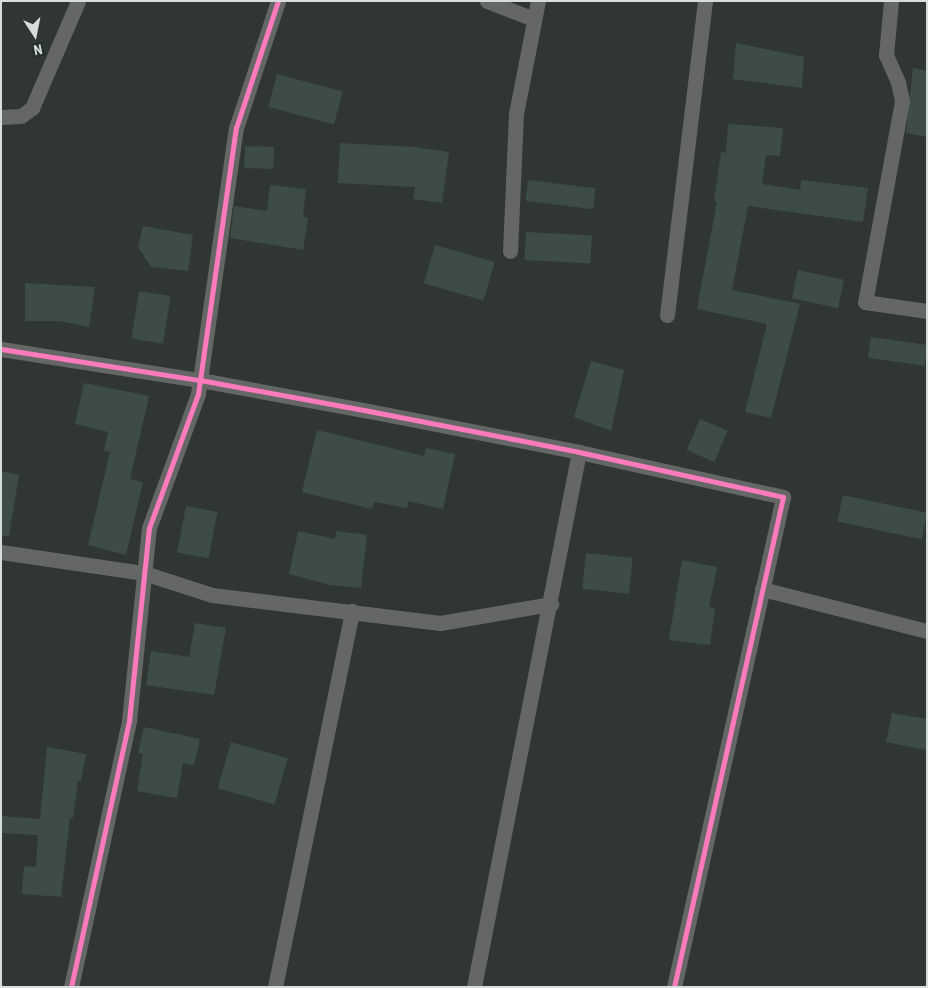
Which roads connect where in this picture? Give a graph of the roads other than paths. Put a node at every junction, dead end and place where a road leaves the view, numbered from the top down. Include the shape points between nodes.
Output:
1 (78, 1) edge
2 (278, 1) edge
3 (487, 1) edge
4 (538, 1) edge
5 (705, 1) edge
6 (891, 1) edge
7 (534, 18) junction
8 (1, 117) edge
9 (510, 251) dead end
10 (927, 310) edge
11 (667, 315) dead end
12 (1, 349) edge
13 (200, 380) junction
14 (579, 452) junction
15 (1, 552) edge
16 (144, 573) junction
17 (762, 589) junction
18 (551, 604) junction
19 (352, 611) junction
20 (927, 631) edge
21 (71, 987) edge
22 (275, 987) edge
23 (474, 987) edge
24 (674, 987) edge

1 - 8 street via 32,108 21,116
2 - 13 street via 236,128
3 - 7 street
4 - 7 street
5 - 11 street
6 - 10 street via 886,55 902,101 865,302
7 - 9 street via 514,130
12 - 13 street
13 - 14 street
13 - 16 street via 198,394 149,528
14 - 17 street via 783,497
14 - 18 street
15 - 16 street
16 - 19 street via 212,595
16 - 21 street via 129,721
17 - 20 street
17 - 24 street
18 - 19 street via 440,623
18 - 23 street
19 - 22 street

